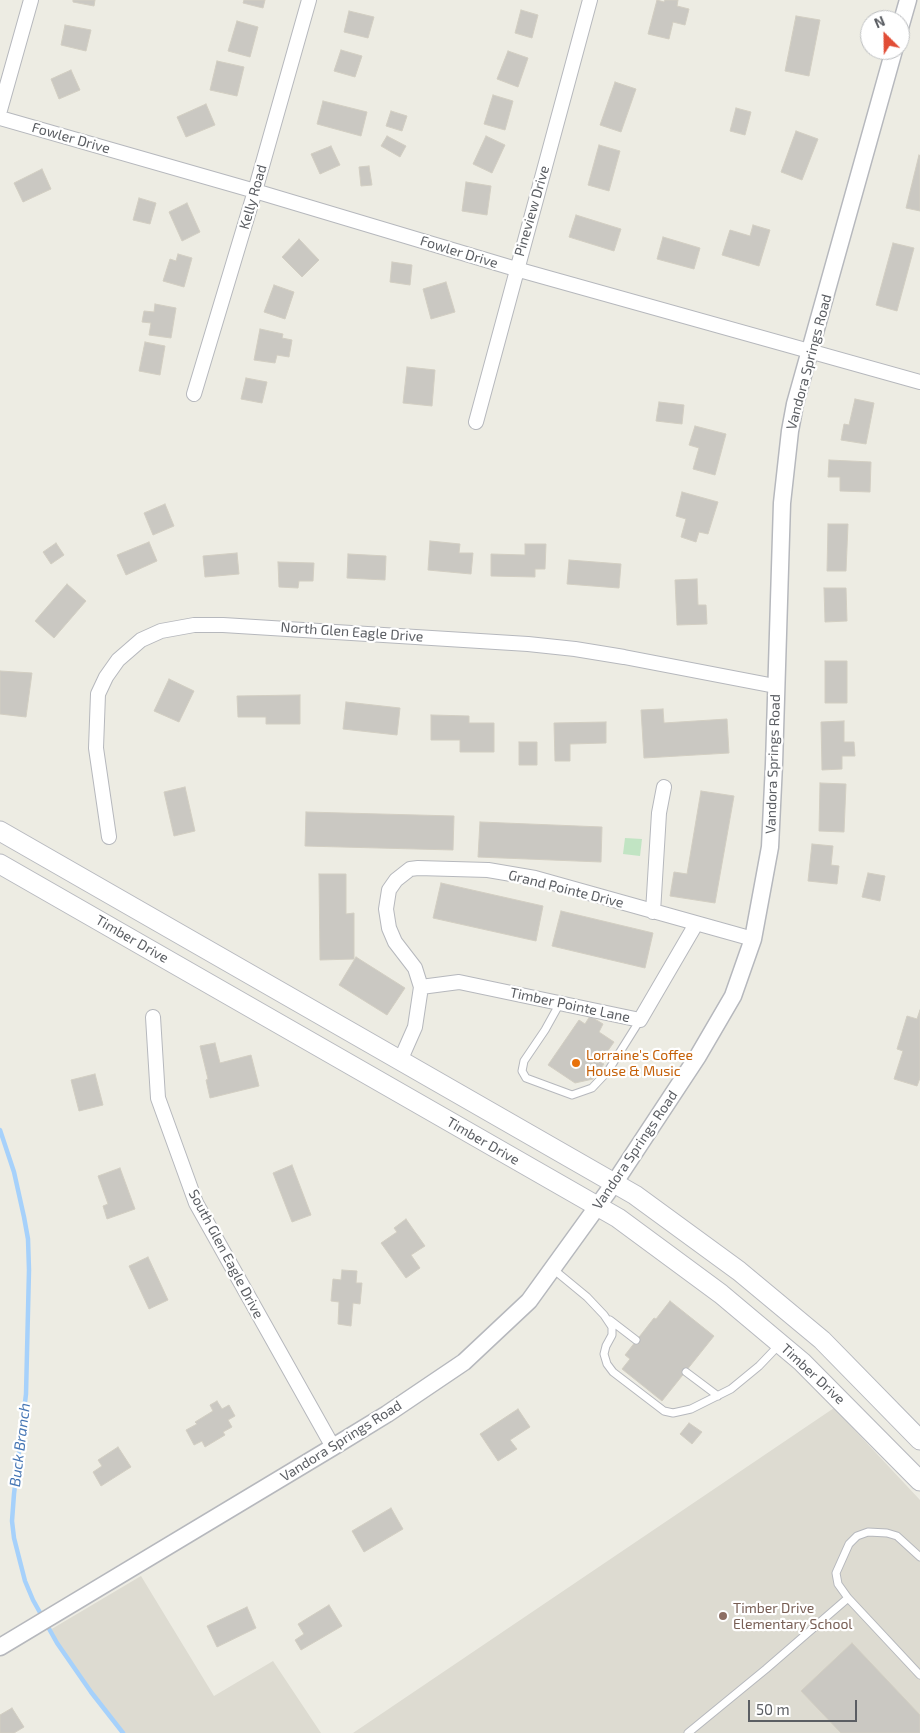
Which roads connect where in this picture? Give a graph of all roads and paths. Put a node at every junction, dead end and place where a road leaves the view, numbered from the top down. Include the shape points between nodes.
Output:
1 (31, 0) edge
2 (309, 0) edge
3 (590, 0) edge
4 (891, 60) edge
5 (0, 110) edge
6 (0, 118) edge
7 (255, 191) junction
8 (516, 269) junction
9 (810, 350) junction
10 (920, 382) edge
11 (194, 394) dead end
12 (476, 422) dead end
13 (775, 686) junction
14 (664, 787) dead end
15 (0, 831) edge
16 (109, 837) dead end
17 (0, 864) edge
18 (653, 912) junction
19 (696, 924) junction
20 (753, 939) junction
21 (421, 987) junction
22 (560, 1003) junction
23 (153, 1017) dead end
24 (640, 1020) junction
25 (400, 1061) junction
26 (615, 1182) junction
27 (598, 1206) junction
28 (552, 1269) junction
29 (604, 1315) junction
30 (636, 1340) dead end
31 (780, 1343) junction
32 (686, 1372) dead end
33 (718, 1396) junction
34 (920, 1440) edge
35 (333, 1447) junction
36 (920, 1481) edge
37 (920, 1557) edge
38 (848, 1598) junction
39 (0, 1647) edge
40 (920, 1675) edge
41 (688, 1733) edge

1 - 5 street
2 - 7 street, Kelly Road
3 - 8 street, Pineview Drive
4 - 9 street, Vandora Springs Road
6 - 7 street, Fowler Drive
7 - 8 street, Fowler Drive
7 - 11 street, Kelly Road
8 - 9 street, Fowler Drive
8 - 12 street, Pineview Drive
9 - 10 street, Fowler Drive
9 - 13 street, Vandora Springs Road via 786,458
13 - 16 street, North Glen Eagle Drive via 624,657 528,644 223,625 194,625 161,631 141,640 118,660 98,694 96,748
13 - 20 street, Vandora Springs Road via 770,847
14 - 18 street via 658,814
15 - 25 main road, Timber Drive
17 - 27 main road, Timber Drive
18 - 19 street, Grand Pointe Drive
18 - 21 street, Grand Pointe Drive via 535,878 488,870 410,869 389,890 386,909 395,942 415,968
19 - 20 street, Grand Pointe Drive
19 - 24 street, Timber Pointe Lane
20 - 26 street, Vandora Springs Road via 733,996 698,1056
21 - 22 street, Timber Pointe Lane via 459,982
21 - 25 street via 415,1027
22 - 24 street, Timber Pointe Lane
22 - 24 lane via 546,1030 524,1060 522,1071 526,1078 572,1095 592,1088 608,1071
23 - 35 street, South Glen Eagle Drive via 158,1098 196,1204
25 - 26 main road, Timber Drive
26 - 27 street, Vandora Springs Road
26 - 34 main road, Timber Drive via 739,1271 822,1340
27 - 28 street, Vandora Springs Road
27 - 31 main road, Timber Drive via 721,1294
28 - 29 lane
28 - 35 street, Vandora Springs Road via 529,1301 464,1362
29 - 30 lane
29 - 33 lane via 612,1327 604,1354 607,1364 656,1406 673,1413 691,1409
31 - 33 lane via 759,1366
31 - 36 main road, Timber Drive via 809,1368
32 - 33 lane
35 - 39 street, Vandora Springs Road
37 - 38 lane via 897,1536 868,1532 857,1536 849,1544 836,1573 838,1584
38 - 40 lane
38 - 41 lane

